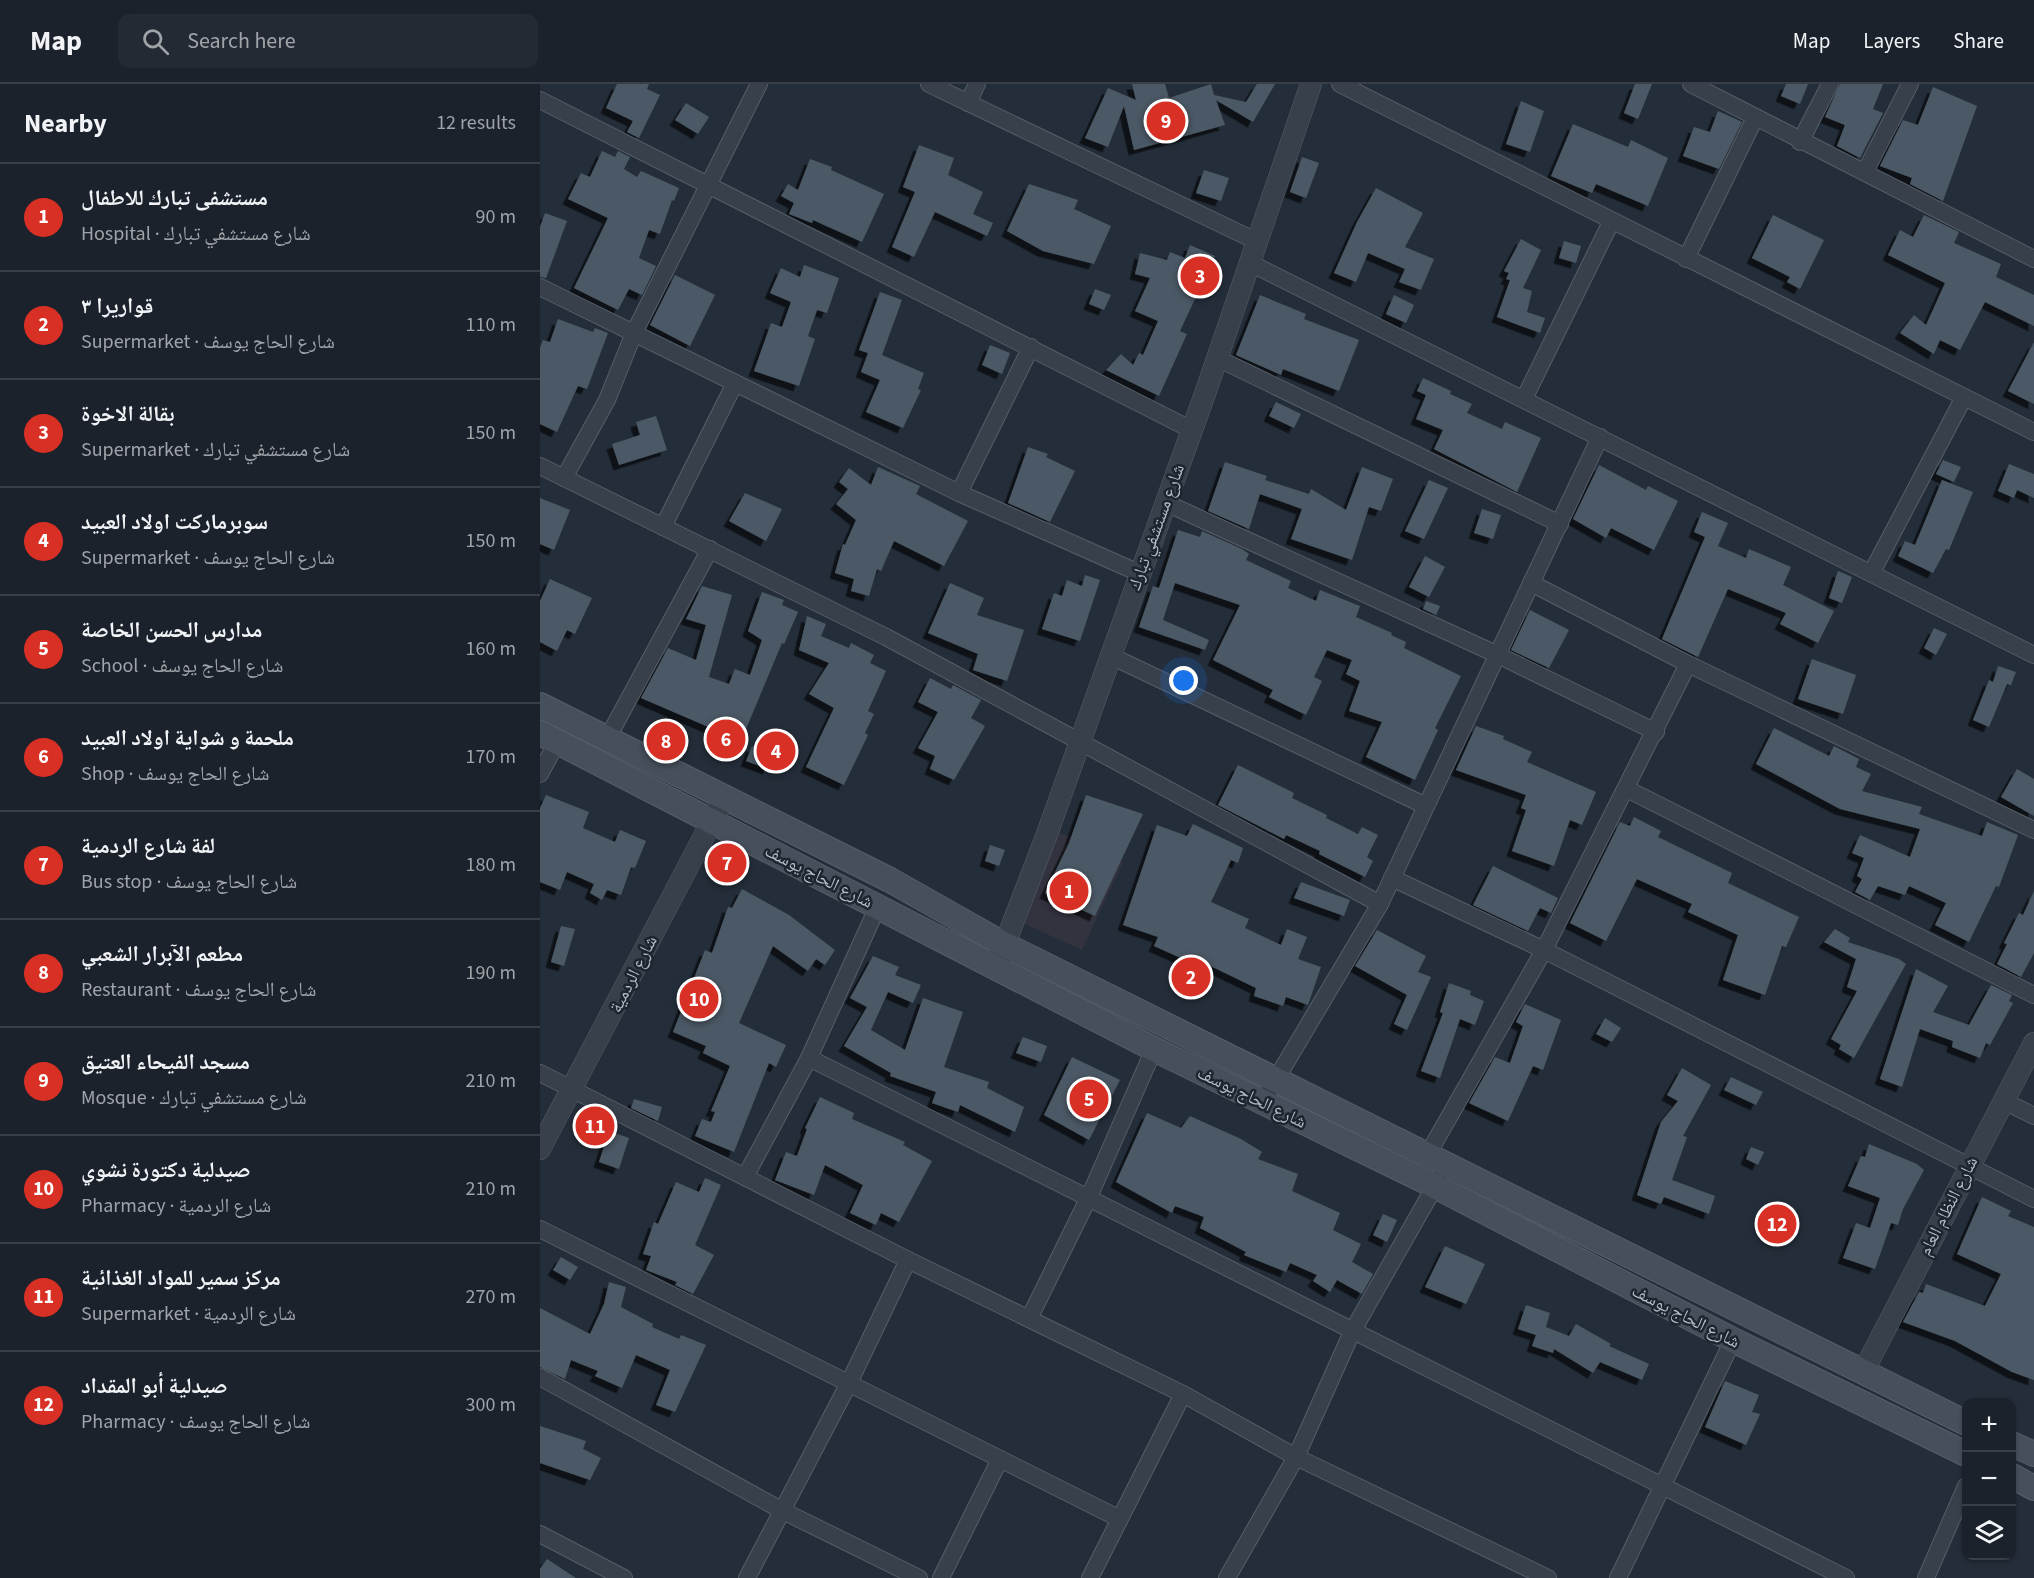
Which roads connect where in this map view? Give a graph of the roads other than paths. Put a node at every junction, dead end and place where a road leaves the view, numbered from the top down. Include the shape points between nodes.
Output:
1 (759, 84) edge
2 (929, 84) edge
3 (977, 84) edge
4 (1311, 84) edge
5 (1340, 84) edge
6 (1691, 84) edge
7 (1830, 84) edge
8 (1910, 84) edge
9 (540, 100) edge
10 (968, 103) junction
11 (1755, 118) junction
12 (1800, 142) junction
13 (1865, 172) junction
14 (708, 184) junction
15 (1611, 222) junction
16 (1256, 241) junction
17 (1686, 259) junction
18 (2034, 259) edge
19 (1250, 263) junction
20 (540, 287) edge
21 (634, 333) junction
22 (1031, 346) junction
23 (1217, 358) junction
24 (735, 383) junction
25 (1964, 397) junction
26 (1524, 399) junction
27 (1192, 430) junction
28 (2034, 432) edge
29 (1600, 437) junction
30 (540, 466) edge
31 (564, 478) junction
32 (959, 493) junction
33 (1166, 503) junction
34 (1560, 524) junction
35 (663, 526) junction
36 (710, 549) junction
37 (1872, 572) junction
38 (1139, 573) junction
39 (1531, 583) junction
40 (1496, 654) junction
41 (2034, 655) edge
42 (1111, 656) junction
43 (1688, 664) junction
44 (540, 705) edge
45 (1656, 732) junction
46 (548, 738) edge
47 (607, 739) junction
48 (1080, 742) junction
49 (540, 774) edge
50 (1627, 789) junction
51 (724, 798) junction
52 (1426, 806) junction
53 (712, 820) junction
54 (2034, 830) edge
55 (1392, 878) junction
56 (1380, 904) junction
57 (878, 906) junction
58 (1005, 945) junction
59 (1544, 950) junction
60 (996, 968) junction
61 (2034, 995) edge
62 (2034, 1043) edge
63 (1154, 1049) junction
64 (809, 1058) junction
65 (540, 1073) edge
66 (1274, 1079) junction
67 (573, 1089) junction
68 (2004, 1101) junction
69 (1262, 1103) junction
70 (2034, 1116) edge
71 (540, 1149) edge
72 (1438, 1159) junction
73 (1969, 1165) junction
74 (745, 1177) junction
75 (1435, 1186) junction
76 (1089, 1197) junction
77 (2034, 1199) edge
78 (540, 1228) edge
79 (908, 1260) junction
80 (1029, 1319) junction
81 (1352, 1332) junction
82 (1733, 1340) junction
83 (1864, 1370) junction
84 (540, 1377) edge
85 (849, 1383) junction
86 (1183, 1394) junction
87 (1962, 1421) edge
88 (2016, 1446) edge
89 (1962, 1452) edge
90 (2034, 1454) edge
91 (1296, 1457) junction
92 (1000, 1459) junction
93 (2016, 1478) edge
94 (1663, 1487) junction
95 (2034, 1488) edge
96 (1962, 1495) edge
97 (783, 1511) junction
98 (1118, 1518) junction
99 (540, 1534) edge
100 (624, 1578) edge
101 (747, 1578) edge
102 (919, 1578) edge
103 (941, 1578) edge
104 (1090, 1578) edge
105 (1227, 1578) edge
106 (1548, 1578) edge
107 (1618, 1578) edge
108 (1846, 1578) edge
109 (1926, 1578) edge

1 - 14 street
2 - 10 street
3 - 10 street
4 - 16 street, شارع مستشفي تبارك
5 - 15 street
6 - 11 street
7 - 12 street
8 - 13 street
9 - 14 street
10 - 16 street
11 - 12 street
11 - 17 street
12 - 13 street
13 - 18 street
14 - 21 street
14 - 22 street
15 - 17 street
15 - 26 street
16 - 19 street, شارع مستشفي تبارك
17 - 25 street
19 - 23 street, شارع مستشفي تبارك
19 - 26 street
20 - 21 street
21 - 24 street
21 - 31 street via 616,381
22 - 27 street
22 - 32 street
23 - 27 street, شارع مستشفي تبارك
23 - 34 street
24 - 32 street
24 - 35 street
25 - 28 street
25 - 37 street
26 - 29 street
27 - 33 street, شارع مستشفي تبارك
29 - 34 street
29 - 37 street
30 - 31 street
31 - 35 street
32 - 38 street
33 - 38 street, شارع مستشفي تبارك
33 - 40 street
34 - 39 street
35 - 36 street
36 - 47 street
36 - 48 street via 886,637
37 - 41 street
38 - 42 street, شارع مستشفي تبارك
39 - 40 street
39 - 43 street
40 - 45 street
40 - 52 street
42 - 48 street, شارع مستشفي تبارك
42 - 52 street
43 - 45 street
43 - 54 street
44 - 47 main road, شارع الحاج يوسف
45 - 50 street
46 - 49 street
46 - 53 main road, شارع الحاج يوسف
47 - 51 main road, شارع الحاج يوسف
48 - 56 street
48 - 58 street, شارع مستشفي تبارك
50 - 59 street
50 - 61 street
51 - 53 street, شارع الردمية
51 - 58 main road, شارع الحاج يوسف via 890,880
52 - 55 street
53 - 57 main road, شارع الحاج يوسف
53 - 67 street, شارع الردمية
55 - 56 street
55 - 59 street
56 - 66 street
57 - 60 main road, شارع الحاج يوسف
57 - 64 street
58 - 60 street, شارع مستشفي تبارك
58 - 66 main road, شارع الحاج يوسف
59 - 72 street
59 - 73 street
60 - 63 main road, شارع الحاج يوسف
62 - 68 street, شارع النظام العام
63 - 69 main road, شارع الحاج يوسف
63 - 76 street
64 - 74 street
64 - 76 street
65 - 67 street
66 - 69 street
66 - 72 main road, شارع الحاج يوسف
67 - 71 street, شارع الردمية
67 - 74 street
68 - 70 street
68 - 73 street, شارع النظام العام
69 - 75 main road, شارع الحاج يوسف
72 - 75 street
72 - 83 main road, شارع الحاج يوسف
73 - 77 street
73 - 83 street, شارع النظام العام
74 - 79 street
75 - 81 street
75 - 82 main road, شارع الحاج يوسف
76 - 80 street
76 - 81 street
78 - 85 street
79 - 80 street
79 - 85 street
80 - 86 street
81 - 91 street
81 - 94 street
82 - 89 main road, شارع الحاج يوسف
82 - 94 street
83 - 87 main road, شارع الحاج يوسف
84 - 97 street
85 - 92 street
85 - 97 street
86 - 91 street
86 - 98 street
88 - 90 main road
91 - 105 street
91 - 106 street
92 - 98 street
92 - 103 street
93 - 95 main road
94 - 107 street
94 - 108 street
96 - 109 street
97 - 101 street
97 - 102 street
98 - 104 street
99 - 100 street

